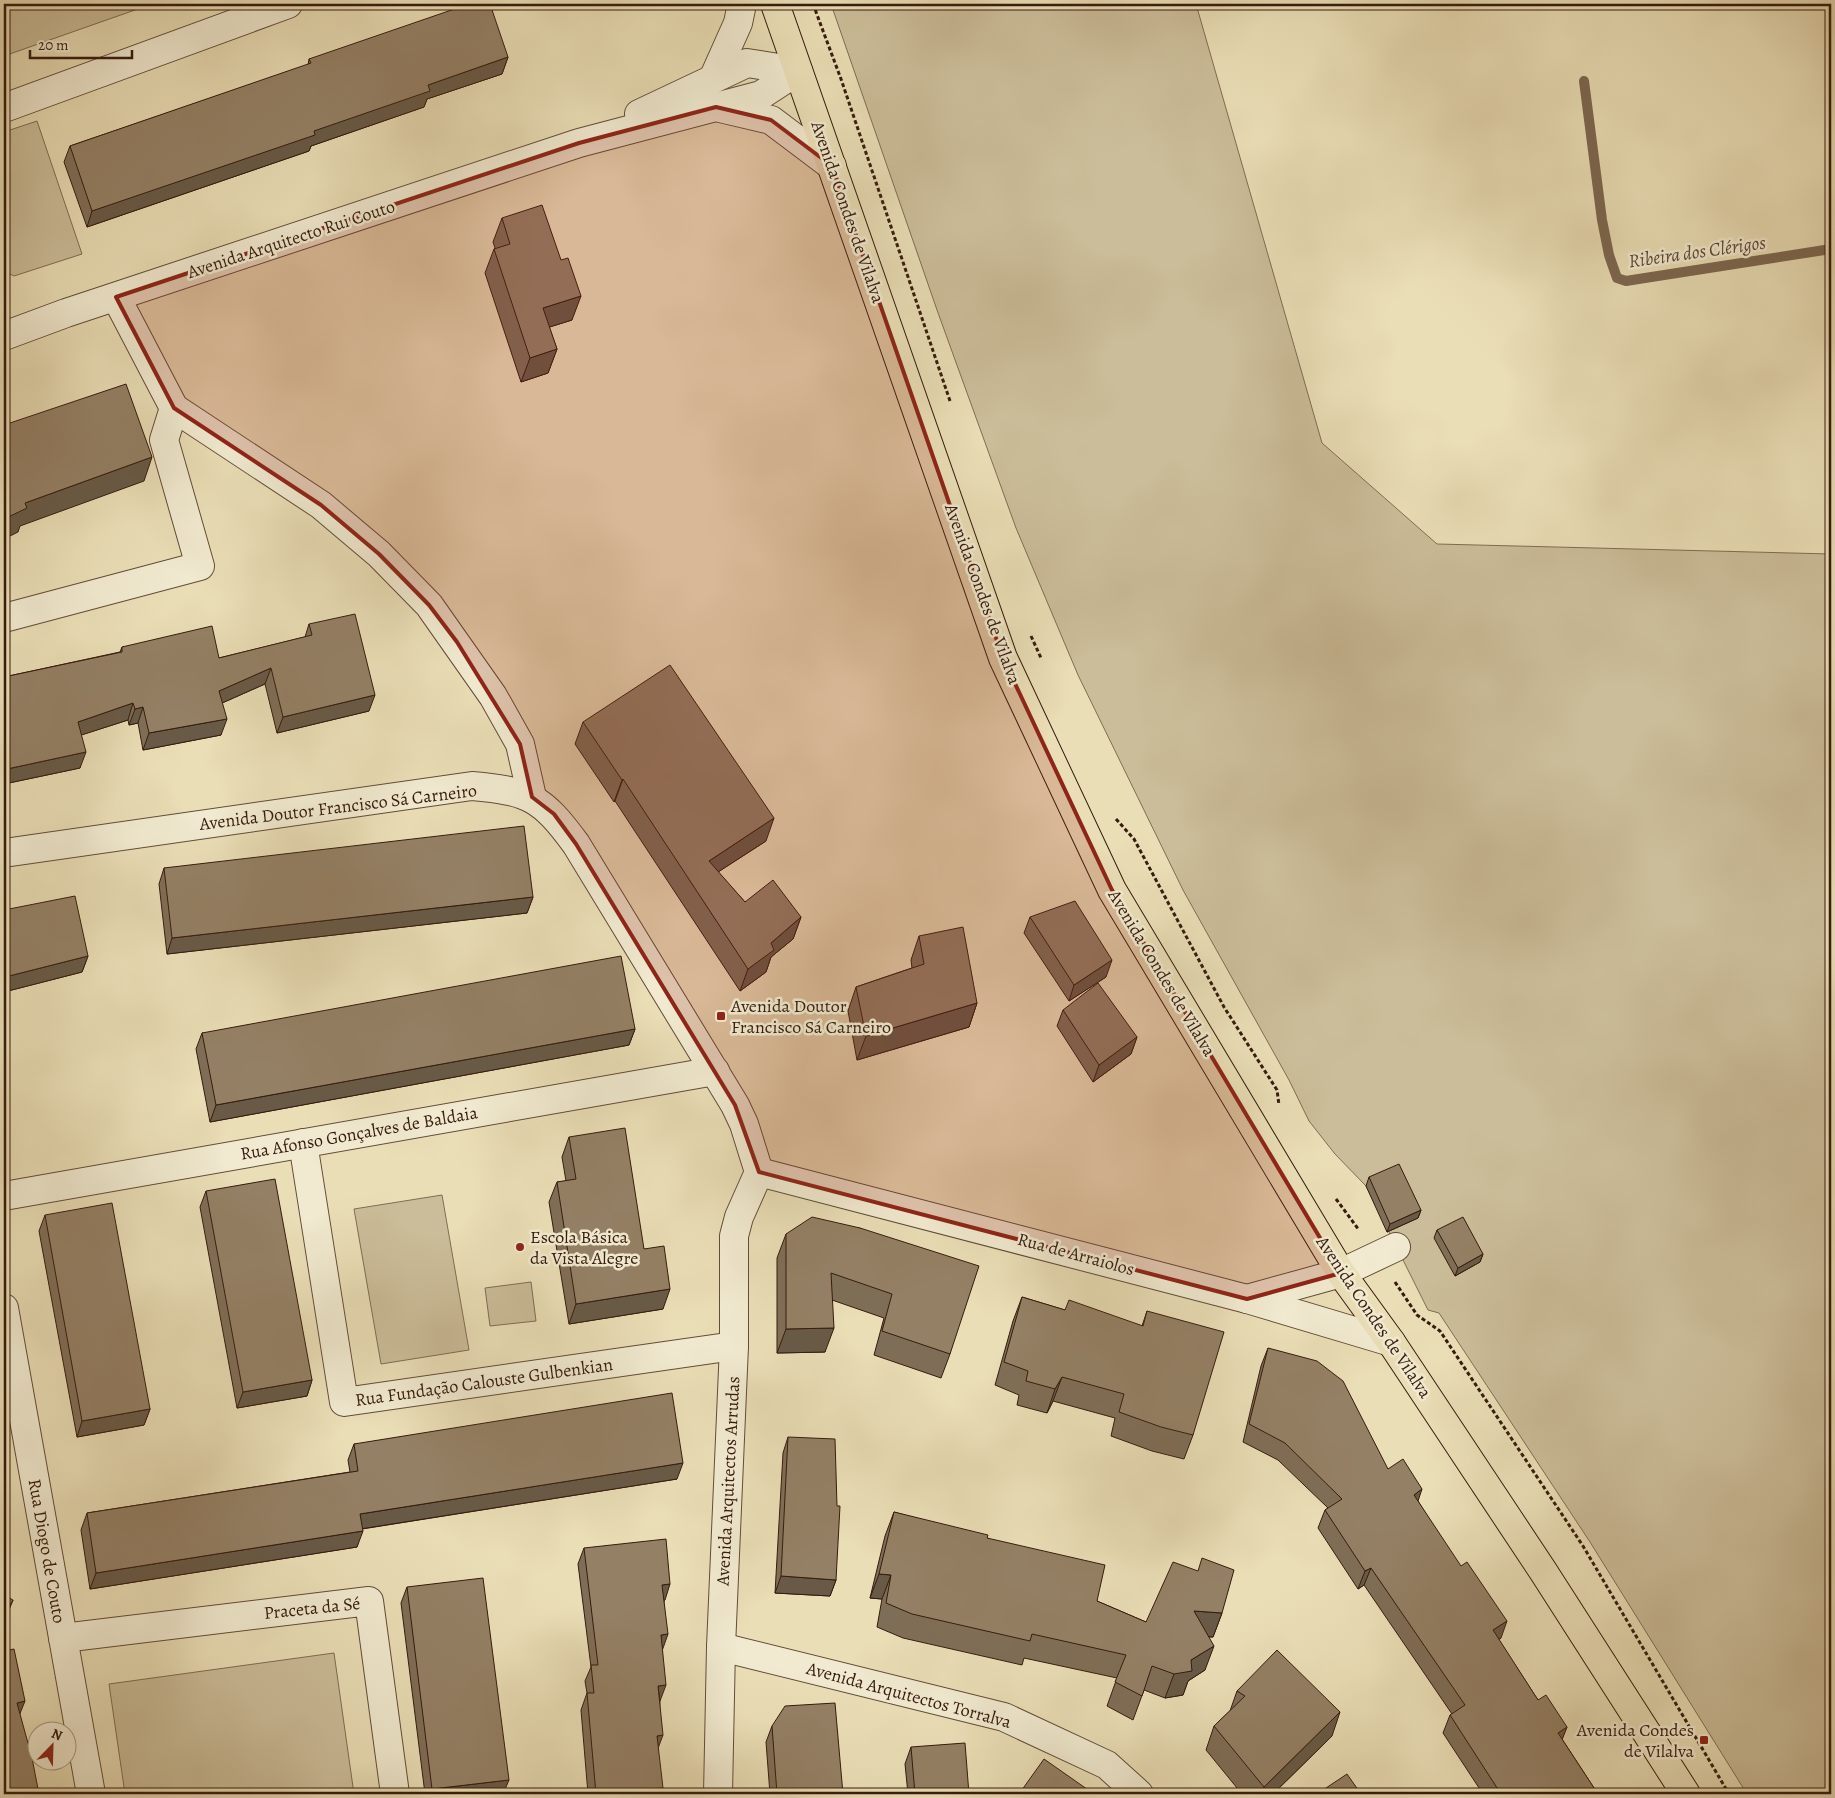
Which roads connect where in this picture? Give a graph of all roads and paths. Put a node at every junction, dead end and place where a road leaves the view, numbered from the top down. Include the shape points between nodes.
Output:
1 (288, 4) edge
2 (742, 4) edge
3 (775, 4) edge
4 (813, 4) edge
5 (798, 70) junction
6 (713, 79) junction
7 (716, 107) junction
8 (4, 108) edge
9 (578, 143) junction
10 (832, 166) junction
11 (116, 297) junction
12 (4, 336) edge
13 (952, 407) dead end
14 (174, 408) junction
15 (4, 618) edge
16 (1029, 630) dead end
17 (1044, 665) dead end
18 (532, 797) junction
19 (1110, 813) dead end
20 (4, 853) edge
21 (715, 1071) junction
22 (1280, 1113) dead end
23 (303, 1143) junction
24 (759, 1172) junction
25 (4, 1196) edge
26 (1336, 1198) dead end
27 (1364, 1234) dead end
28 (1396, 1247) dead end
29 (1341, 1274) junction
30 (1393, 1277) dead end
31 (1247, 1299) junction
32 (4, 1308) edge
33 (1391, 1342) junction
34 (734, 1346) junction
35 (12, 1410) edge
36 (63, 1638) junction
37 (720, 1647) junction
38 (91, 1794) edge
39 (396, 1794) edge
40 (718, 1794) edge
41 (1139, 1794) edge
42 (1686, 1794) edge
43 (1728, 1794) edge

1 - 8 street
2 - 6 street via 738,23
3 - 5 main road, Avenida Condes de Vilalva
4 - 13 path
5 - 6 street, Avenida Arquitecto Rui Couto via 747,63
5 - 7 street, Avenida Arquitecto Rui Couto via 762,94
5 - 10 main road, Avenida Condes de Vilalva
6 - 9 street, Avenida Arquitecto Rui Couto
7 - 9 street, Avenida Arquitecto Rui Couto
7 - 10 street, Avenida Arquitecto Rui Couto via 771,120
9 - 11 street, Avenida Arquitecto Rui Couto
10 - 29 main road, Avenida Condes de Vilalva via 1007,667 1112,890
11 - 12 street, Avenida Arquitecto Rui Couto
11 - 14 street
14 - 15 street via 164,440 200,566
14 - 18 street via 320,505 379,554 429,605 488,688 520,744
16 - 17 path
18 - 20 street, Avenida Doutor Francisco Sá Carneiro via 472,786
18 - 21 street, Avenida Doutor Francisco Sá Carneiro via 554,814 576,844
19 - 22 path via 1134,839 1224,1007 1277,1090
21 - 23 street, Rua Afonso Gonçalves de Baldaia
21 - 24 street, Avenida Doutor Francisco Sá Carneiro via 744,1124
23 - 25 street, Rua Afonso Gonçalves de Baldaia
23 - 34 street, Rua Fundação Calouste Gulbenkian via 344,1402
24 - 31 street, Rua de Arraiolos
24 - 34 street, Avenida Arquitectos Arrudas via 734,1236
26 - 27 path
28 - 29 street
29 - 31 street
29 - 33 main road, Avenida Condes de Vilalva
30 - 43 path via 1417,1316 1440,1331 1583,1546
31 - 33 street, Rua de Arraiolos
32 - 35 street, Rua Diogo de Couto
33 - 42 main road, Avenida Condes de Vilalva
34 - 37 street, Avenida Arquitectos Arrudas
35 - 36 street, Rua Diogo de Couto
36 - 38 street, Rua Diogo de Couto
36 - 39 street, Praceta da Sé via 369,1601
37 - 40 street, Avenida Arquitectos Arrudas
37 - 41 street, Avenida Arquitectos Torralva via 1004,1717 1107,1765

